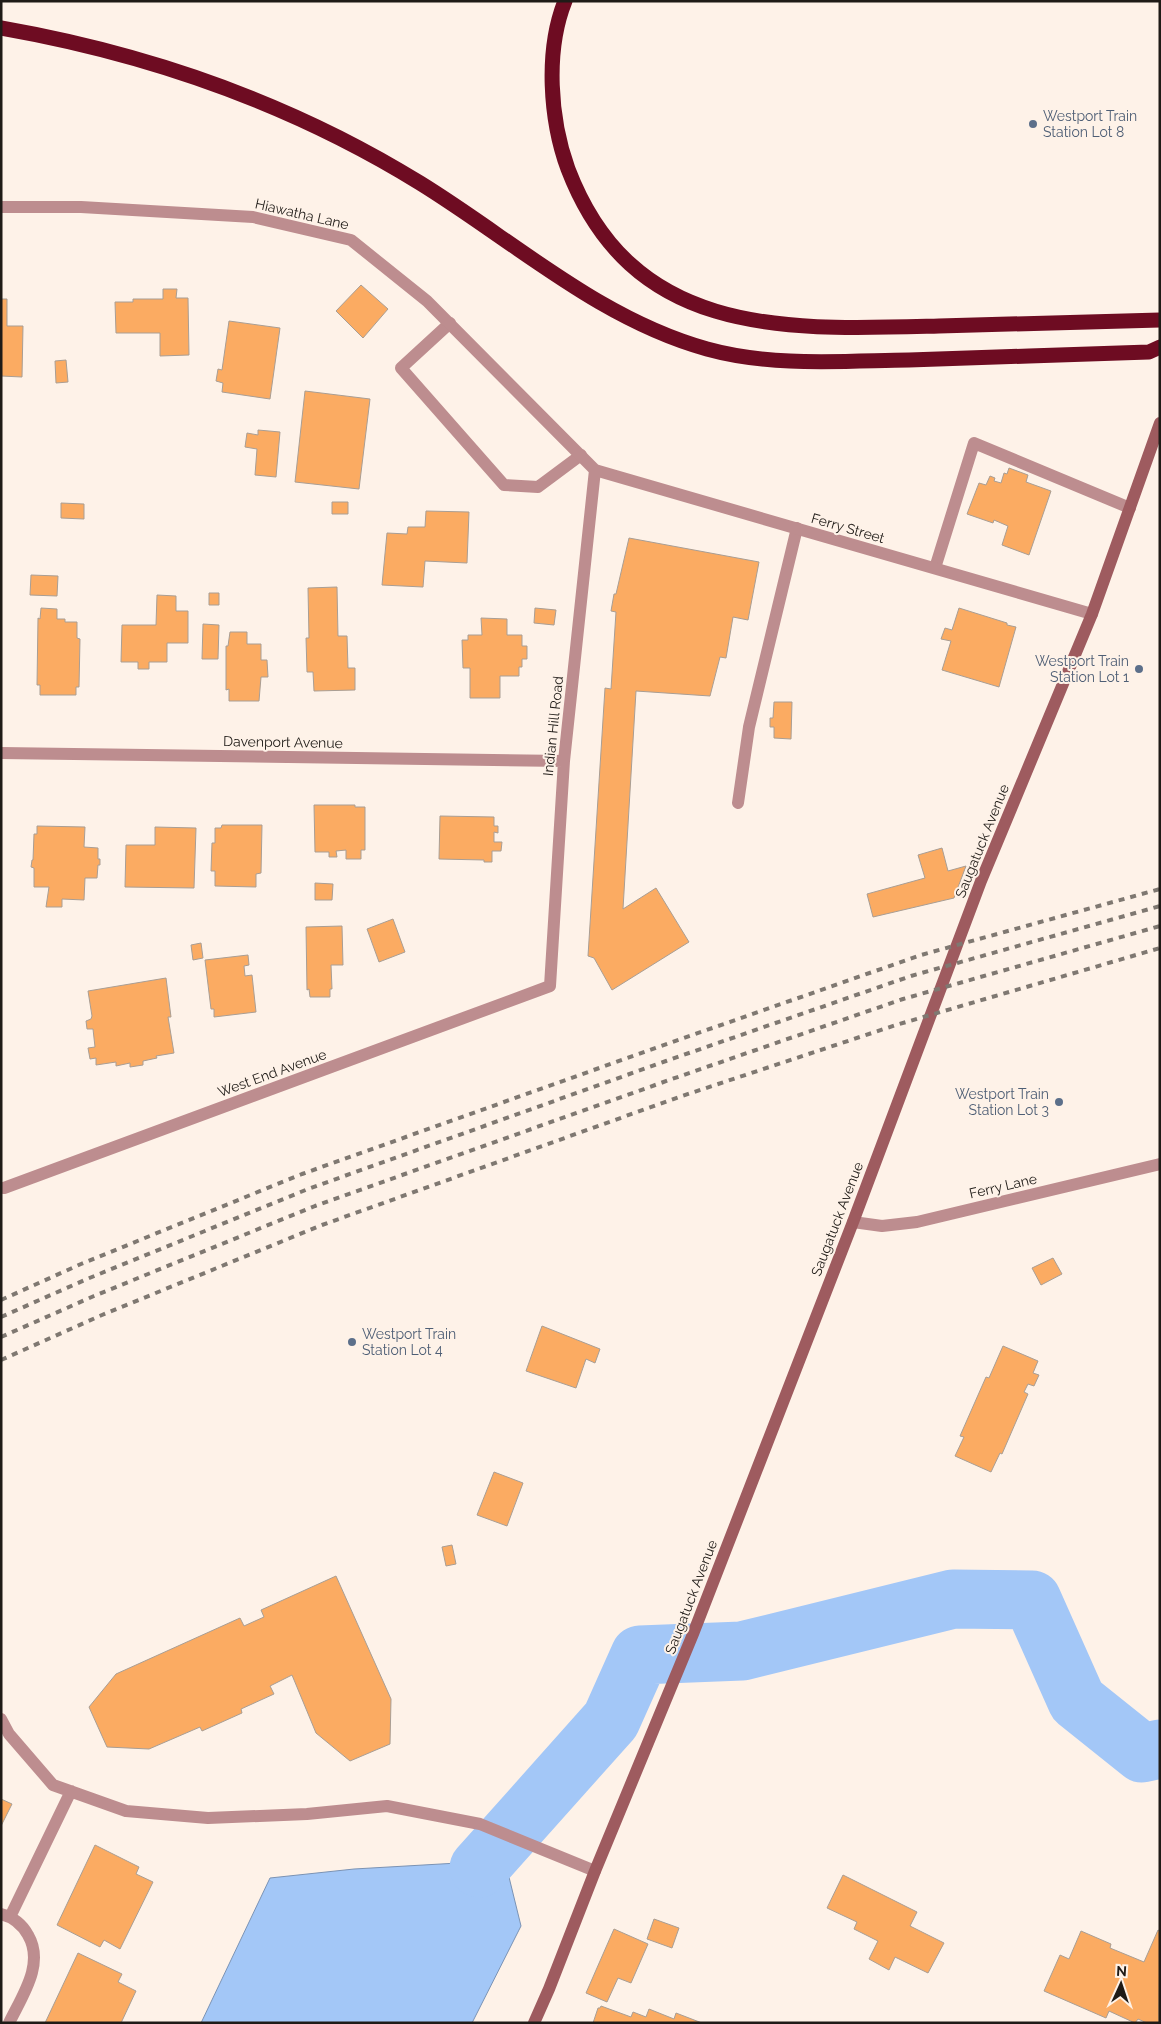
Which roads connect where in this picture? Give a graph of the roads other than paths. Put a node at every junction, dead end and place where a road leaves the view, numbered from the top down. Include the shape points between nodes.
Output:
1 (565, 1) edge
2 (1, 28) edge
3 (1, 207) edge
4 (1160, 320) edge
5 (450, 323) junction
6 (1160, 348) edge
7 (1160, 423) edge
8 (581, 455) junction
9 (595, 470) junction
10 (1130, 508) junction
11 (797, 528) junction
12 (935, 568) junction
13 (1092, 614) junction
14 (1, 753) edge
15 (564, 761) junction
16 (738, 803) dead end
17 (550, 986) joint
18 (1160, 1164) edge
19 (4, 1188) dead end
20 (853, 1222) junction
21 (1, 1719) edge
22 (71, 1791) junction
23 (595, 1871) junction
24 (6, 1915) edge
25 (9, 2023) edge
26 (534, 2023) edge

1 - 4 highway via 552,66 556,126 563,156 587,211 622,258 666,290 692,303 747,320 802,326 868,328
2 - 6 highway via 92,46 140,60 204,80 284,112 419,182 529,258 599,301 671,337 708,349 780,361 842,362 1149,352
3 - 5 street, Hiawatha Lane via 253,217 351,240
5 - 8 street, Hiawatha Lane
5 - 8 street via 401,368 504,486 538,487
7 - 10 main road, Saugatuck Avenue
8 - 9 street, Hiawatha Lane
9 - 11 street, Ferry Street
9 - 15 street, Indian Hill Road
10 - 12 street via 974,443
10 - 13 main road, Saugatuck Avenue
11 - 12 street, Ferry Street
11 - 16 street via 749,727
12 - 13 street, Ferry Street
13 - 20 main road, Saugatuck Avenue via 981,881
14 - 15 street, Davenport Avenue
15 - 17 street, Indian Hill Road
17 - 19 street, West End Avenue
18 - 20 street, Ferry Lane via 917,1222 882,1226
20 - 23 main road, Saugatuck Avenue via 693,1634
21 - 22 street via 9,1734 53,1785
22 - 23 street via 126,1811 208,1818 307,1814 387,1806 480,1824
22 - 24 street
23 - 26 main road, Saugatuck Avenue
24 - 25 street via 24,1928 33,1943 35,1961

